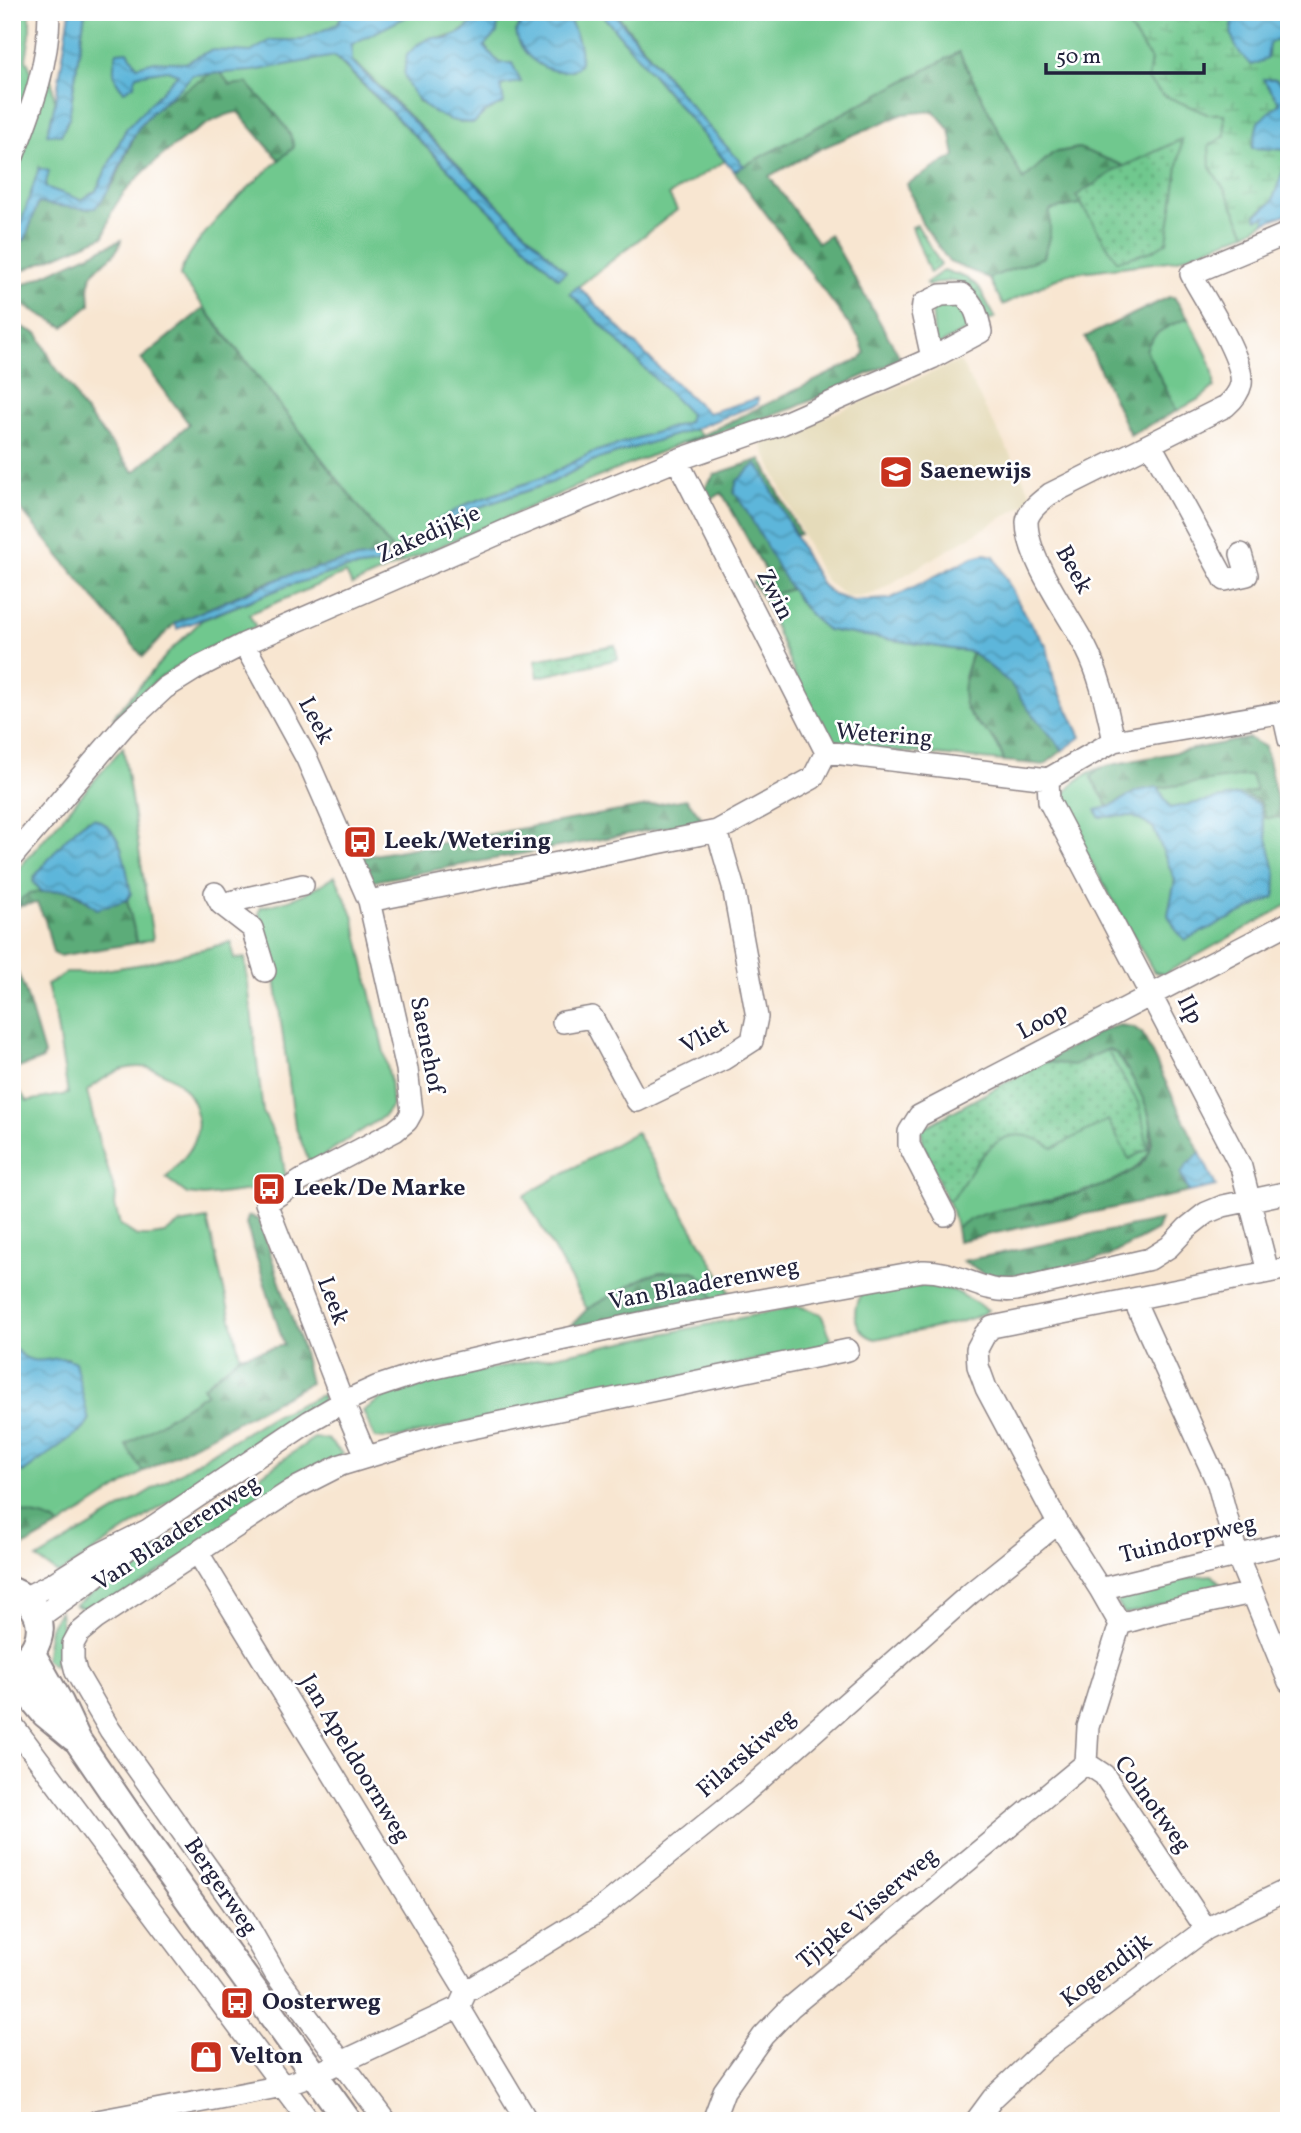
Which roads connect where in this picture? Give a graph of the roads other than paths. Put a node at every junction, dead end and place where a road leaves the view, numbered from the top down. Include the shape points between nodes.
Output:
1 (49, 12) edge
2 (12, 159) edge
3 (1289, 233) edge
4 (932, 358) dead end
5 (1151, 445) junction
6 (677, 460) junction
7 (1241, 554) dead end
8 (244, 644) junction
9 (1286, 712) edge
10 (1289, 740) edge
11 (1114, 741) junction
12 (826, 752) junction
13 (1048, 779) junction
14 (717, 831) junction
15 (12, 857) edge
16 (303, 885) dead end
17 (369, 901) junction
18 (1289, 923) edge
19 (265, 971) dead end
20 (1152, 995) junction
21 (563, 1022) dead end
22 (302, 1180) joint
23 (1289, 1192) edge
24 (1249, 1200) junction
25 (945, 1215) dead end
26 (1283, 1270) edge
27 (1134, 1300) junction
28 (848, 1350) dead end
29 (343, 1402) junction
30 (366, 1456) junction
31 (1058, 1523) junction
32 (1289, 1543) edge
33 (198, 1553) junction
34 (1237, 1555) junction
35 (1100, 1589) junction
36 (1252, 1593) junction
37 (25, 1603) edge
38 (1120, 1624) junction
39 (73, 1644) joint
40 (22, 1661) edge
41 (12, 1674) edge
42 (1289, 1682) edge
43 (12, 1724) edge
44 (78, 1741) junction
45 (1086, 1763) junction
46 (1289, 1889) edge
47 (1206, 1929) junction
48 (462, 2000) junction
49 (339, 2062) junction
50 (314, 2075) junction
51 (283, 2086) junction
52 (97, 2121) edge
53 (309, 2121) edge
54 (348, 2121) edge
55 (386, 2121) edge
56 (527, 2121) edge
57 (713, 2121) edge
58 (976, 2121) edge

1 - 2 street via 41,75
3 - 5 street, Beek via 1191,274 1240,365 1241,383 1226,407
4 - 6 street, Zakedijkje via 782,424
5 - 7 street via 1225,580 1247,575
5 - 11 street, Beek via 1050,494 1027,520 1032,550 1088,650
6 - 8 street, Zakedijkje
6 - 12 street, Zwin
8 - 15 street, Zakedijkje via 180,678 146,705
8 - 17 street, Leek via 307,759
9 - 10 street
9 - 11 street
11 - 13 street
12 - 13 street, Wetering
12 - 14 street, Wetering via 813,778
13 - 20 street, Ilp via 1049,801
14 - 17 street, Wetering
14 - 21 street, Vliet via 733,887 757,1017 752,1041 636,1101 592,1017
16 - 19 street via 218,899 252,928
17 - 22 street, Saenehof via 407,1069 412,1112 395,1131
18 - 20 street, Loop
20 - 24 street, Ilp via 1241,1167
20 - 25 street, Loop via 919,1116 909,1132 909,1145
22 - 29 street, Leek via 266,1203
23 - 24 street, Van Blaaderenweg
24 - 26 street, Ilp
24 - 29 street, Van Blaaderenweg via 1201,1216 1150,1259 1103,1270 1006,1291 922,1271 478,1357 376,1387
26 - 27 street
27 - 31 street via 992,1327 977,1349 986,1388
27 - 34 street via 1218,1484
28 - 30 street, Van Blaaderenweg via 489,1423
29 - 30 street, Leek
29 - 37 street, Van Blaaderenweg via 148,1530 98,1555
30 - 33 street, Van Blaaderenweg via 292,1490
31 - 35 street
31 - 48 street, Filarskiweg via 971,1593 742,1795 598,1911
32 - 34 street, Tuindorpweg
33 - 39 street, Van Blaaderenweg via 86,1626
33 - 48 street, Jan Apeldoornweg
34 - 35 street, Tuindorpweg
34 - 36 street
35 - 38 street
36 - 38 street
36 - 42 street
37 - 40 main road via 40,1632
38 - 45 street, Colnotweg via 1088,1727
39 - 49 street, Bergerweg via 74,1665 110,1730
40 - 44 main road, Bergerweg via 60,1703
41 - 44 main road, Bergerweg via 45,1714
43 - 51 street
44 - 50 main road, Bergerweg
45 - 47 street, Colnotweg via 1104,1775
45 - 57 street, Tjipke Visserweg via 791,2007 763,2036 724,2091
46 - 47 street, Kogendijk
47 - 58 street, Kogendijk via 1043,2051 993,2098
48 - 49 street
48 - 56 street
49 - 50 street
49 - 55 street, Bergerweg
50 - 51 street
50 - 54 main road, Bergerweg
51 - 52 street
51 - 53 street

